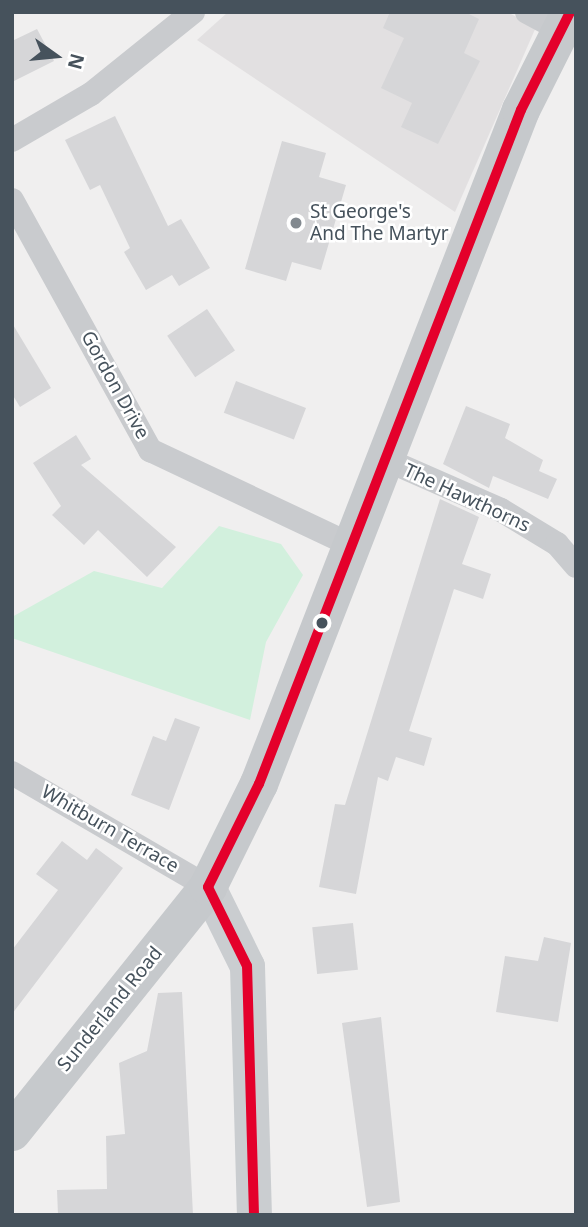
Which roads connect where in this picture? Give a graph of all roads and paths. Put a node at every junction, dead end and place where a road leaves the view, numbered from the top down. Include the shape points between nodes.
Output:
1 (192, 12) edge
2 (527, 12) edge
3 (565, 21) edge
4 (12, 140) edge
5 (12, 200) edge
6 (387, 460) junction
7 (351, 545) junction
8 (576, 566) edge
9 (12, 772) edge
10 (208, 887) junction
11 (12, 1132) edge
12 (254, 1215) edge

1 - 4 street via 91,94
2 - 3 street
3 - 6 main road, Sunderland Road via 521,110
5 - 7 street, Gordon Drive via 150,450
6 - 7 main road, Sunderland Road
6 - 8 street, The Hawthorns via 512,516 557,544
7 - 10 main road, Sunderland Road via 259,784
9 - 10 street, Whitburn Terrace
10 - 11 main road, Sunderland Road
10 - 12 main road via 247,966

